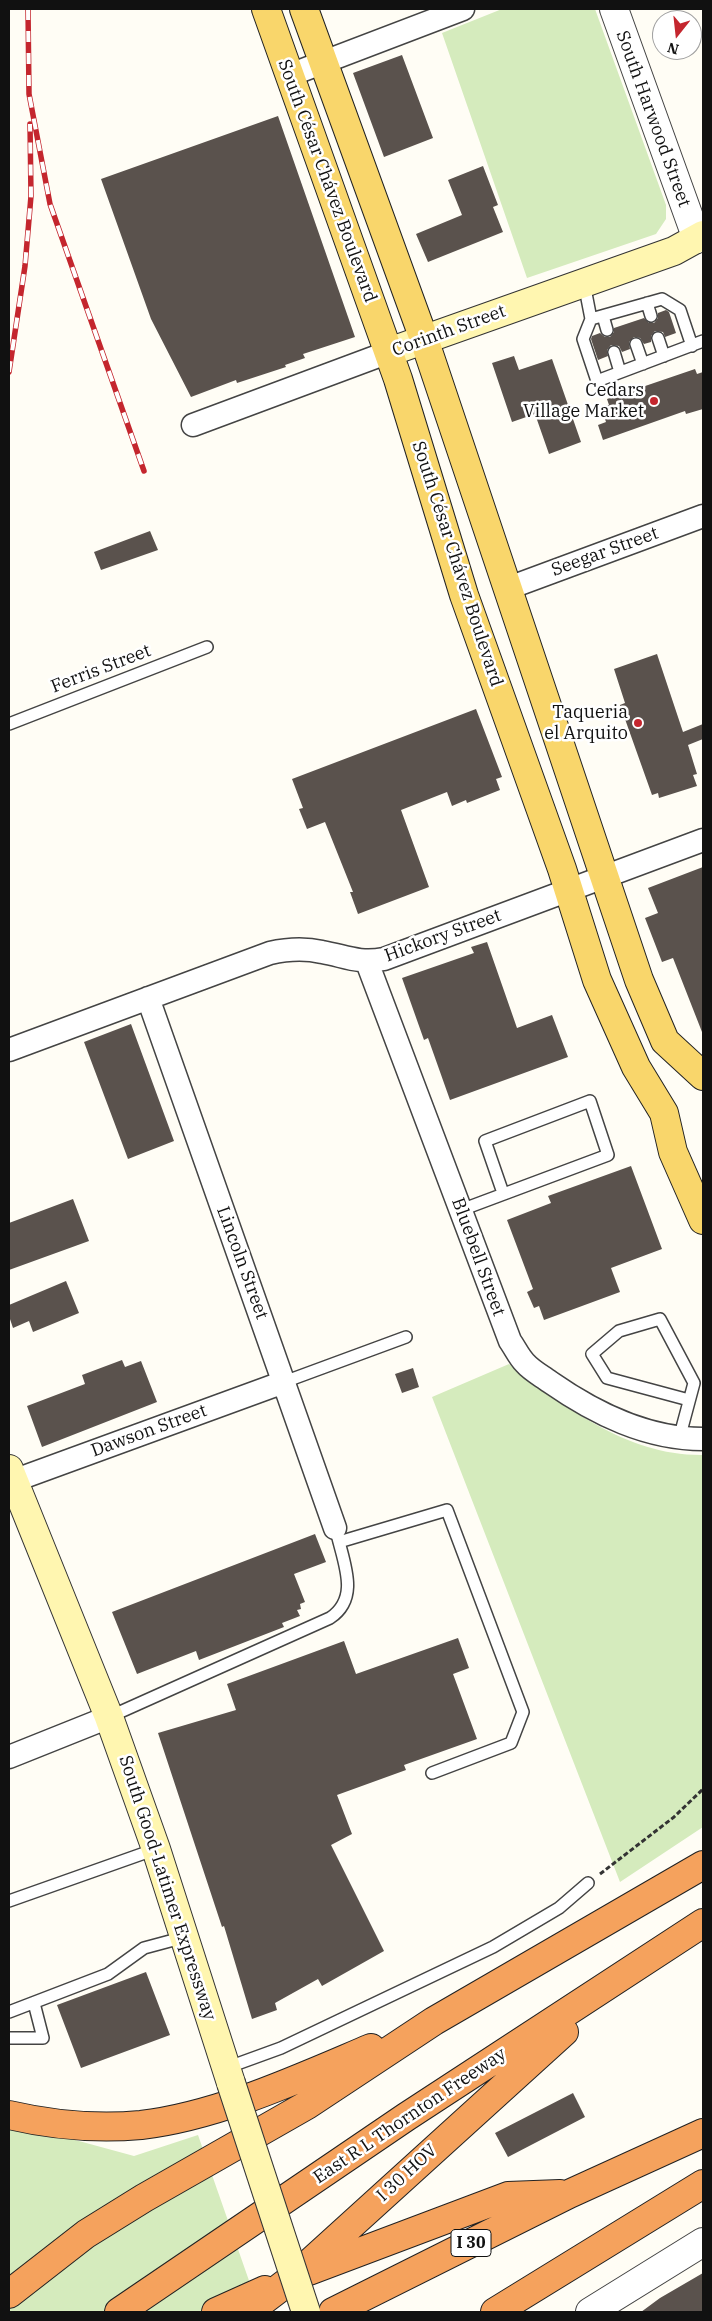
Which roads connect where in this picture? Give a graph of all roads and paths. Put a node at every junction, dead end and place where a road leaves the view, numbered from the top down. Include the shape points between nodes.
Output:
1 (266, 9) edge
2 (304, 9) edge
3 (462, 9) edge
4 (614, 9) edge
5 (422, 16) edge
6 (323, 62) junction
7 (290, 75) junction
8 (701, 244) edge
9 (584, 283) junction
10 (647, 303) junction
11 (626, 309) junction
12 (603, 316) junction
13 (651, 316) dead end
14 (591, 319) junction
15 (629, 321) dead end
16 (607, 330) dead end
17 (658, 338) dead end
18 (424, 340) junction
19 (703, 341) edge
20 (636, 344) dead end
21 (692, 346) junction
22 (389, 352) junction
23 (614, 352) dead end
24 (664, 356) junction
25 (643, 364) junction
26 (620, 372) junction
27 (193, 425) dead end
28 (703, 516) edge
29 (506, 589) junction
30 (207, 647) dead end
31 (9, 724) edge
32 (703, 840) edge
33 (605, 876) junction
34 (568, 890) junction
35 (367, 962) junction
36 (148, 998) junction
37 (9, 1050) edge
38 (703, 1076) edge
39 (503, 1193) junction
40 (461, 1210) junction
41 (703, 1220) edge
42 (406, 1337) dead end
43 (284, 1382) junction
44 (690, 1400) junction
45 (679, 1439) junction
46 (703, 1439) edge
47 (11, 1475) edge
48 (337, 1535) junction
49 (109, 1718) junction
50 (9, 1757) edge
51 (432, 1773) dead end
52 (703, 1789) edge
53 (156, 1849) junction
54 (703, 1865) edge
55 (588, 1883) joint
56 (9, 1901) edge
57 (703, 1923) edge
58 (184, 1937) junction
59 (642, 1964) junction
60 (34, 2002) junction
61 (9, 2012) edge
62 (434, 2021) junction
63 (9, 2038) edge
64 (229, 2076) junction
65 (9, 2116) edge
66 (703, 2133) edge
67 (703, 2184) edge
68 (569, 2194) junction
69 (703, 2242) edge
70 (294, 2277) junction
71 (9, 2294) edge
72 (510, 2304) edge
73 (119, 2312) edge
74 (216, 2312) edge
75 (248, 2312) edge
76 (306, 2312) edge
77 (333, 2312) edge
78 (495, 2312) edge
79 (590, 2312) edge

1 - 7 main road, South César Chávez Boulevard
2 - 6 main road, South César Chávez Boulevard
3 - 5 street
4 - 8 street, South Harwood Street
5 - 6 street
6 - 7 street
6 - 18 main road, South César Chávez Boulevard
7 - 22 main road, South César Chávez Boulevard
8 - 9 main road, Corinth Street
9 - 14 lane
9 - 18 main road, Corinth Street
10 - 11 lane
10 - 13 lane
10 - 21 lane via 662,299 680,310
11 - 12 lane
11 - 15 lane
12 - 14 lane
12 - 16 lane
14 - 26 lane via 583,339 597,381
17 - 24 lane
18 - 22 main road, Corinth Street
18 - 29 main road, South César Chávez Boulevard
19 - 21 lane
20 - 25 lane
21 - 24 lane
22 - 27 street, Corinth Street
22 - 34 main road, South César Chávez Boulevard via 464,595
23 - 26 lane
24 - 25 lane
25 - 26 lane
28 - 29 street, Seegar Street
29 - 33 main road, South César Chávez Boulevard
30 - 31 lane, Ferris Street
32 - 33 street, Hickory Street
33 - 34 street, Hickory Street
33 - 38 main road, South César Chávez Boulevard via 639,980 665,1041
34 - 35 street, Hickory Street via 384,959
34 - 41 main road, South César Chávez Boulevard via 597,980 636,1067 664,1113 673,1152
35 - 36 street, Hickory Street via 322,952 287,950 270,953
35 - 40 street, Bluebell Street
36 - 37 street, Hickory Street
36 - 43 street, Lincoln Street
39 - 39 lane via 608,1155 590,1101 486,1141
39 - 40 lane
40 - 45 street, Bluebell Street via 510,1341 526,1364 567,1394 611,1418 648,1433
42 - 43 lane
43 - 47 street, Dawson Street
43 - 48 street, Lincoln Street
44 - 44 lane via 694,1383 660,1319 619,1330 592,1354 607,1378
44 - 45 lane
45 - 46 street, Bluebell Street
47 - 49 main road, South Good-Latimer Expressway
48 - 49 lane via 348,1588 341,1610 330,1618
48 - 51 lane via 448,1510 523,1712 511,1743
49 - 50 street
49 - 53 main road, South Good-Latimer Expressway
52 - 55 path via 674,1817
53 - 56 lane
53 - 58 main road, South Good-Latimer Expressway
54 - 62 highway
55 - 64 lane via 559,1908 493,1947
57 - 59 highway, East R L Thornton Freeway
58 - 60 lane via 144,1948 108,1974
58 - 64 main road, South Good-Latimer Expressway
59 - 70 highway, I 30 HOV via 520,2070
59 - 73 highway, East R L Thornton Freeway via 406,2117
60 - 61 lane
60 - 63 lane via 43,2038
62 - 65 highway via 293,2082 198,2113 141,2125 91,2126
62 - 71 highway via 307,2105 86,2234
64 - 76 main road, South Good-Latimer Expressway, bridge
66 - 68 highway, I 30
67 - 72 highway
68 - 70 highway, I 30 HOV via 508,2196
68 - 77 highway, I 30
69 - 79 street
70 - 74 highway, I 30 HOV
70 - 75 highway, I 30 HOV
72 - 78 highway

